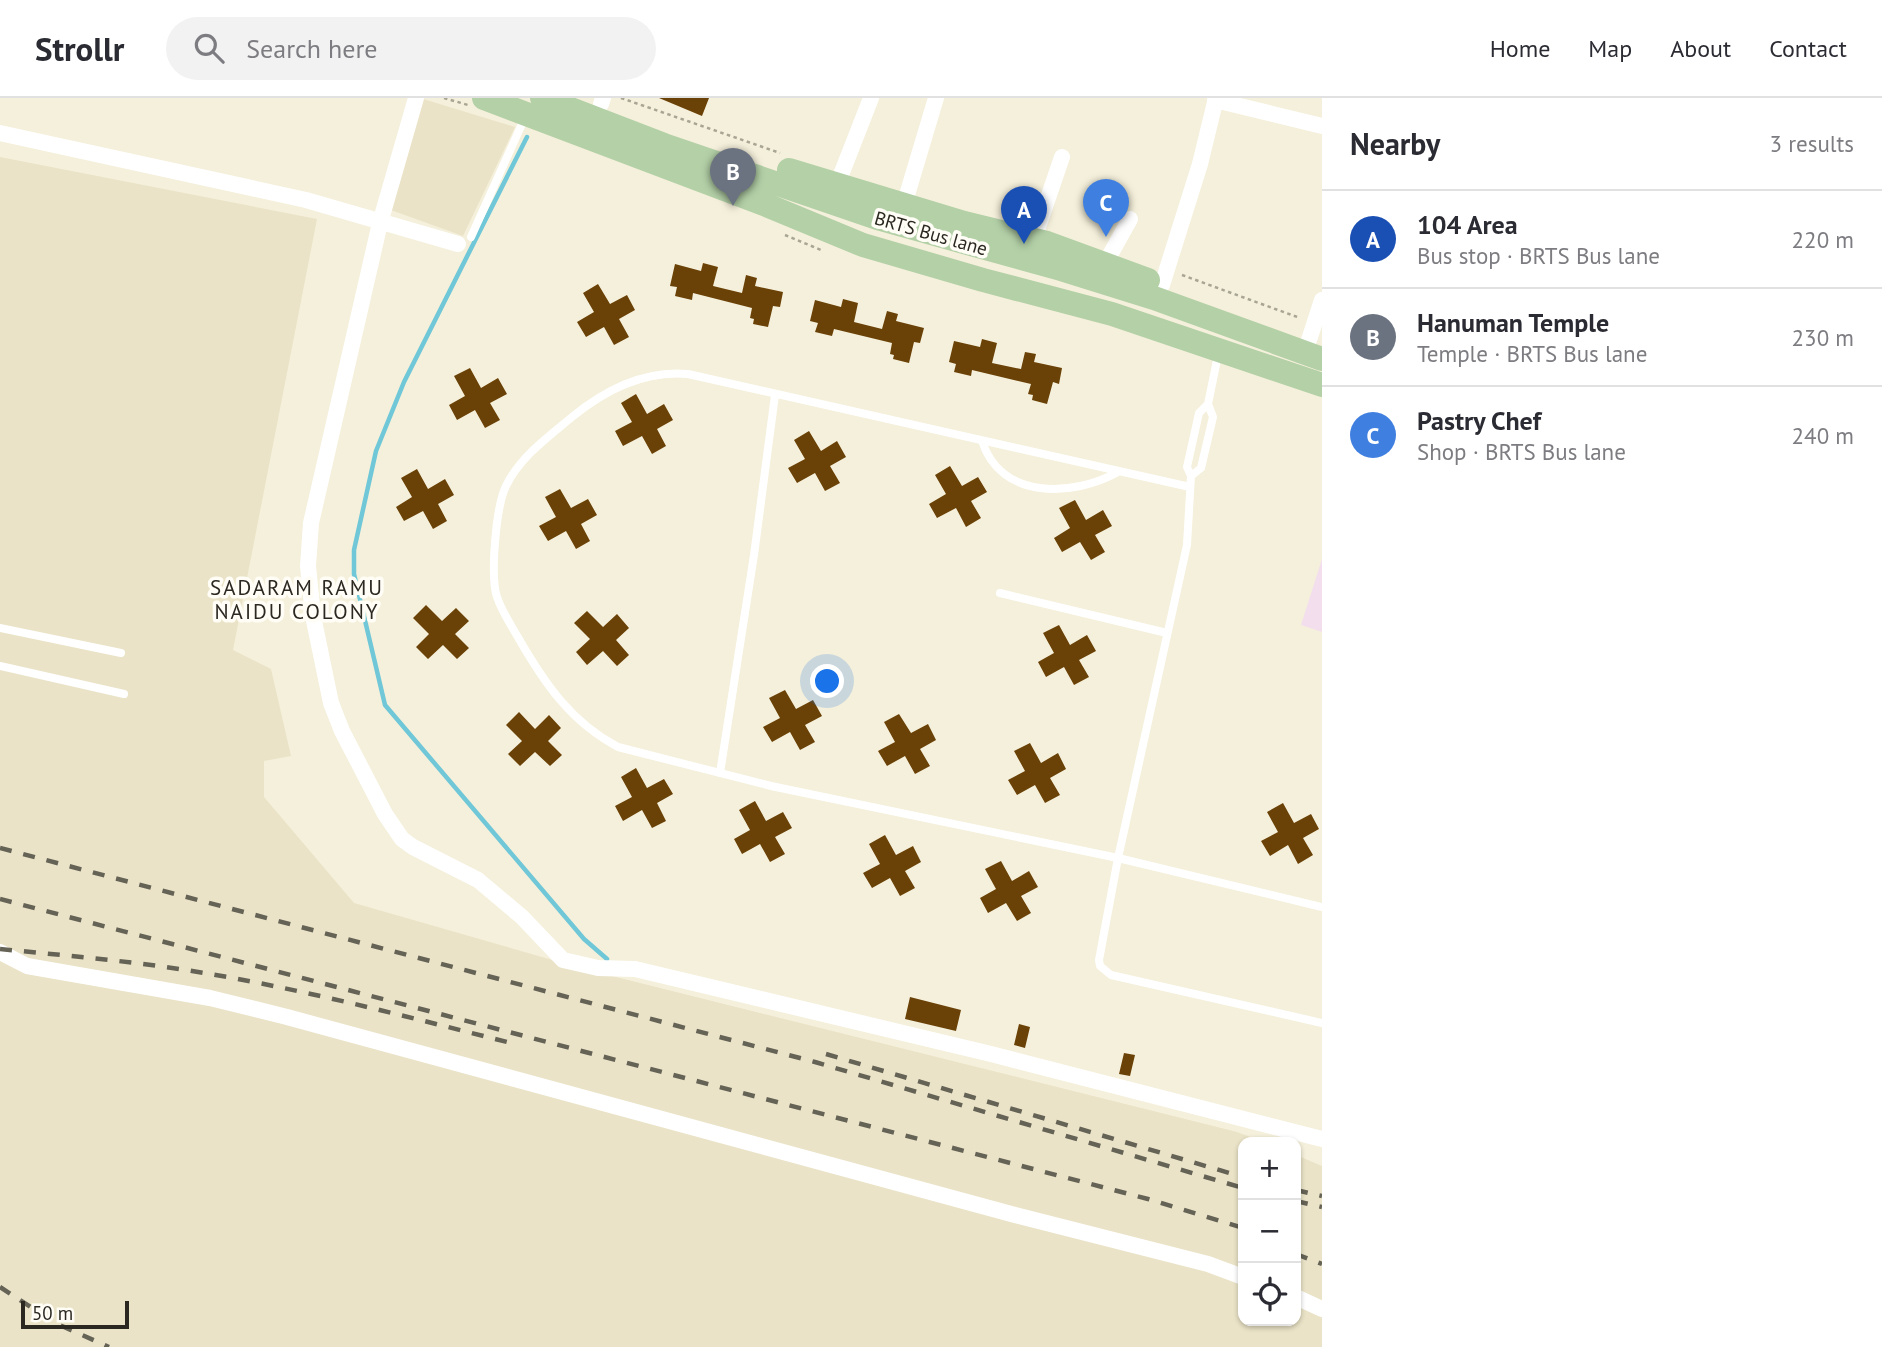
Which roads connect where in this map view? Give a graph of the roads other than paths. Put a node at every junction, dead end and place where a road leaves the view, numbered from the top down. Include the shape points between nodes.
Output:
1 (416, 98) edge
2 (484, 98) edge
3 (871, 98) edge
4 (936, 98) edge
5 (1216, 99) edge
6 (597, 100) edge
7 (535, 106) edge
8 (1322, 127) edge
9 (0, 133) edge
10 (1062, 157) dead end
11 (837, 185) junction
12 (904, 205) junction
13 (1129, 219) dead end
14 (380, 223) junction
15 (1034, 240) junction
16 (465, 241) joint
17 (1105, 264) junction
18 (1162, 285) junction
19 (1322, 300) edge
20 (1219, 348) junction
21 (1318, 348) edge
22 (1322, 385) edge
23 (775, 395) junction
24 (1208, 404) junction
25 (982, 441) junction
26 (1119, 472) junction
27 (1191, 476) junction
28 (1190, 488) junction
29 (1000, 593) dead end
30 (0, 628) edge
31 (1167, 633) junction
32 (121, 653) dead end
33 (0, 666) edge
34 (124, 694) dead end
35 (720, 773) junction
36 (1118, 858) junction
37 (1322, 907) edge
38 (0, 953) edge
39 (1322, 1023) edge
40 (1322, 1139) edge
41 (1238, 1275) edge
42 (1301, 1299) edge
43 (1322, 1309) edge

1 - 14 street
2 - 7 main road
3 - 11 street
4 - 12 street
5 - 8 street
5 - 18 street
6 - 11 main road via 719,148
7 - 16 lane
7 - 20 main road via 863,245
7 - 21 main road, BRTS Bus lane via 877,218
9 - 14 street via 306,200
10 - 15 street
11 - 12 main road
12 - 15 main road
13 - 17 street
14 - 16 street
14 - 40 street via 311,523 309,566 313,616 331,703 385,814 402,839 478,880 563,960 582,966 635,969
15 - 17 main road
17 - 18 main road
18 - 21 main road
19 - 21 street
20 - 22 main road
20 - 24 lane
23 - 25 lane
23 - 35 lane
23 - 35 lane via 669,372 629,382 590,402 528,454 505,487 499,505 496,595 550,690 581,722 618,747
24 - 27 lane via 1199,413 1187,467
24 - 27 lane via 1213,417 1201,468
25 - 26 lane
25 - 26 lane via 992,464 1029,487 1088,486
26 - 28 lane
27 - 28 lane
28 - 31 lane via 1187,545
29 - 31 lane
30 - 32 lane
31 - 36 lane
33 - 34 lane
35 - 36 lane
36 - 37 lane
36 - 39 lane via 1099,960 1104,972
38 - 41 street via 27,966 210,998 286,1017
42 - 43 street

